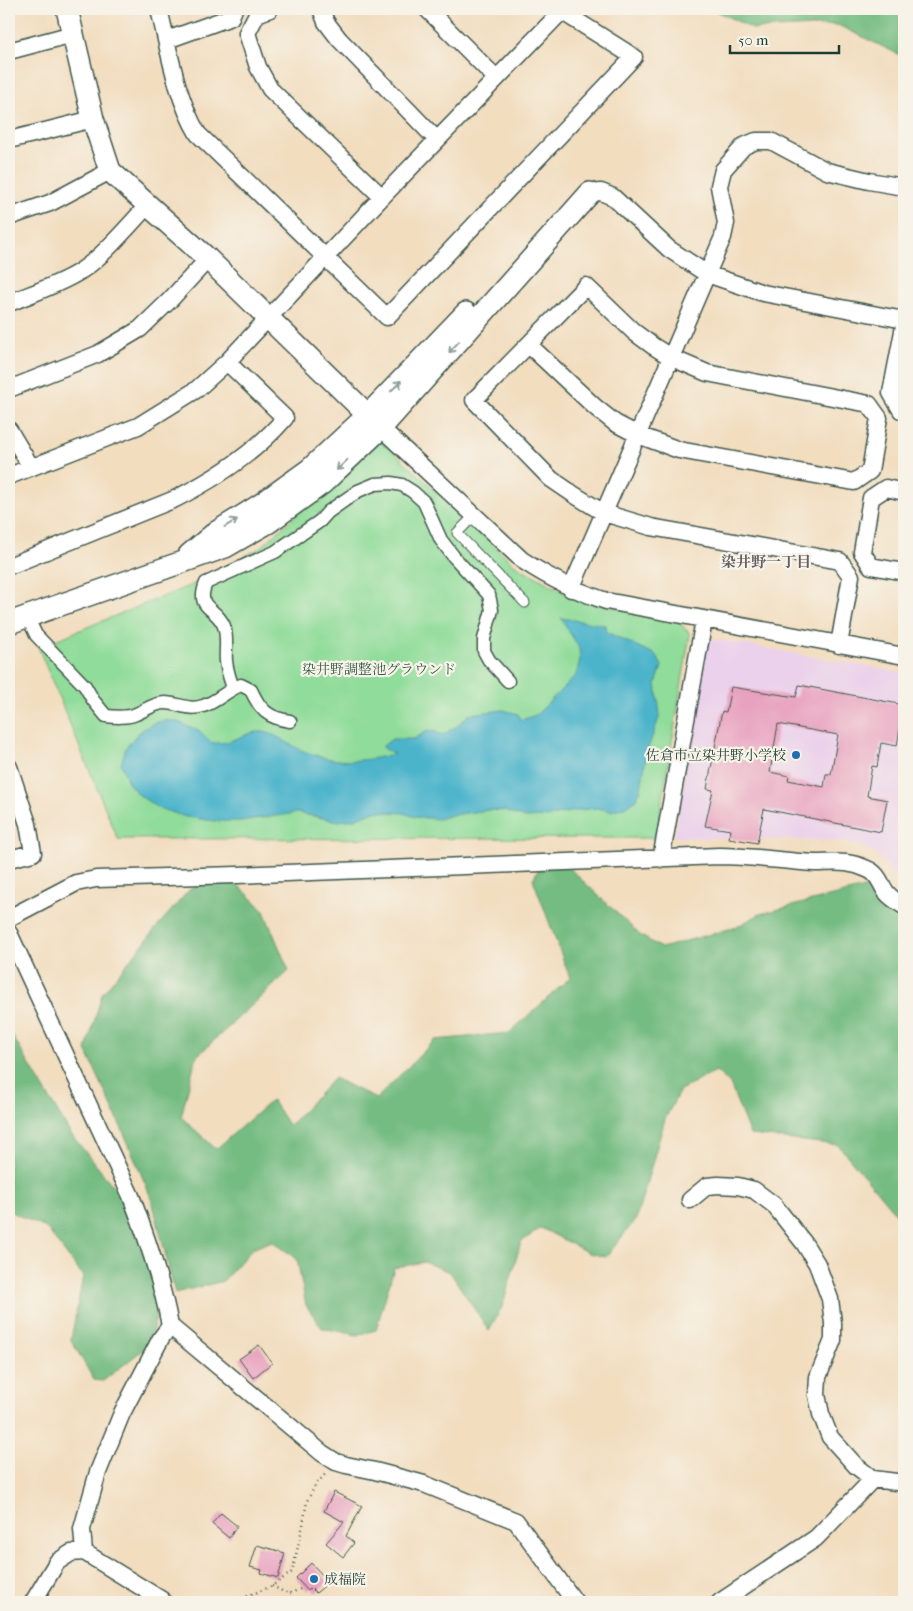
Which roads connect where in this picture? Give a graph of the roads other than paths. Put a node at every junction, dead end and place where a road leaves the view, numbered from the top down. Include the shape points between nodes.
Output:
1 (66, 9) edge
2 (159, 9) edge
3 (234, 9) edge
4 (270, 9) edge
5 (321, 9) edge
6 (426, 9) edge
7 (560, 10) edge
8 (73, 34) junction
9 (167, 40) junction
10 (9, 51) edge
11 (496, 78) junction
12 (93, 119) junction
13 (9, 140) edge
14 (437, 140) junction
15 (110, 171) junction
16 (904, 187) edge
17 (590, 193) joint
18 (382, 197) junction
19 (149, 204) junction
20 (9, 217) edge
21 (325, 258) junction
22 (208, 259) junction
23 (707, 274) junction
24 (9, 303) edge
25 (268, 318) junction
26 (904, 320) edge
27 (904, 326) edge
28 (529, 345) junction
29 (672, 358) junction
30 (227, 362) junction
31 (9, 389) edge
32 (904, 410) edge
33 (375, 421) junction
34 (9, 430) edge
35 (638, 435) junction
36 (31, 467) junction
37 (9, 476) edge
38 (904, 492) edge
39 (604, 513) junction
40 (475, 515) junction
41 (9, 566) edge
42 (904, 572) edge
43 (571, 589) junction
44 (525, 603) dead end
45 (18, 620) edge
46 (704, 620) junction
47 (838, 644) junction
48 (904, 656) edge
49 (508, 681) dead end
50 (233, 688) junction
51 (290, 721) dead end
52 (9, 767) edge
53 (661, 859) junction
54 (9, 860) edge
55 (904, 906) edge
56 (9, 918) edge
57 (9, 933) edge
58 (690, 1200) dead end
59 (170, 1326) junction
60 (873, 1479) junction
61 (904, 1483) edge
62 (84, 1552) junction
63 (162, 1600) dead end
64 (33, 1602) edge
65 (575, 1602) edge
66 (721, 1602) edge

1 - 8 street
2 - 9 street
3 - 9 street via 231,17
4 - 18 street via 257,14 247,32 258,67 270,89
5 - 14 street via 339,39
6 - 11 street
7 - 11 street
7 - 21 street via 634,57 387,317
8 - 10 street
8 - 12 street
9 - 21 street via 183,100 198,134
11 - 14 street
12 - 13 street
12 - 15 street
14 - 18 street
15 - 19 street
15 - 20 street via 50,203
16 - 23 street via 827,170 771,141 756,141 744,146 723,170 719,186 726,223
17 - 23 street via 601,192 613,197 669,249
17 - 33 street via 492,286
18 - 21 street
19 - 22 street
19 - 24 street via 81,271
21 - 25 street
22 - 25 street
22 - 31 street via 140,329 98,354
23 - 26 street via 763,292
23 - 29 street
25 - 30 street
25 - 33 street
27 - 32 street via 891,393
28 - 29 street via 586,286 634,332
28 - 35 street via 595,407
28 - 39 street via 474,400 551,479
29 - 35 street
29 - 35 street via 707,373 869,404 880,418 870,471 854,482 679,450
30 - 36 street via 196,390 138,426
30 - 41 street via 285,418 269,436 224,472 183,495
33 - 40 street
33 - 45 street via 260,506 215,533 179,563
34 - 36 street
35 - 39 street
36 - 37 street
38 - 42 street via 886,488 871,498 862,552 871,566
39 - 43 street
39 - 47 street via 651,527 840,561 851,576
40 - 43 street via 522,560
40 - 44 lane via 457,533
43 - 46 street via 606,601
45 - 50 street via 85,686 106,716 128,716 155,704 203,707
46 - 47 street
46 - 53 street
47 - 48 street
49 - 50 street via 484,651 492,610 488,595 442,540 424,502 402,485 390,482 358,491 275,552 206,583 202,593 204,604 223,624 227,637 226,664
50 - 51 street via 240,685 251,690 266,713 278,720
52 - 54 street via 28,824 33,853
53 - 55 street via 743,856 816,863 844,861 869,869 879,878 885,891
53 - 56 street via 96,879 76,883
57 - 59 street via 130,1196 147,1238
58 - 60 street via 707,1186 738,1186 754,1190 774,1205 817,1264 830,1299 833,1323 832,1340 818,1377 821,1414 830,1437 856,1466
59 - 62 street via 122,1413 98,1472 82,1530
59 - 65 street via 336,1462 424,1484 516,1521
60 - 61 street
60 - 66 street via 816,1538
62 - 63 street
62 - 64 street via 71,1553 57,1562

